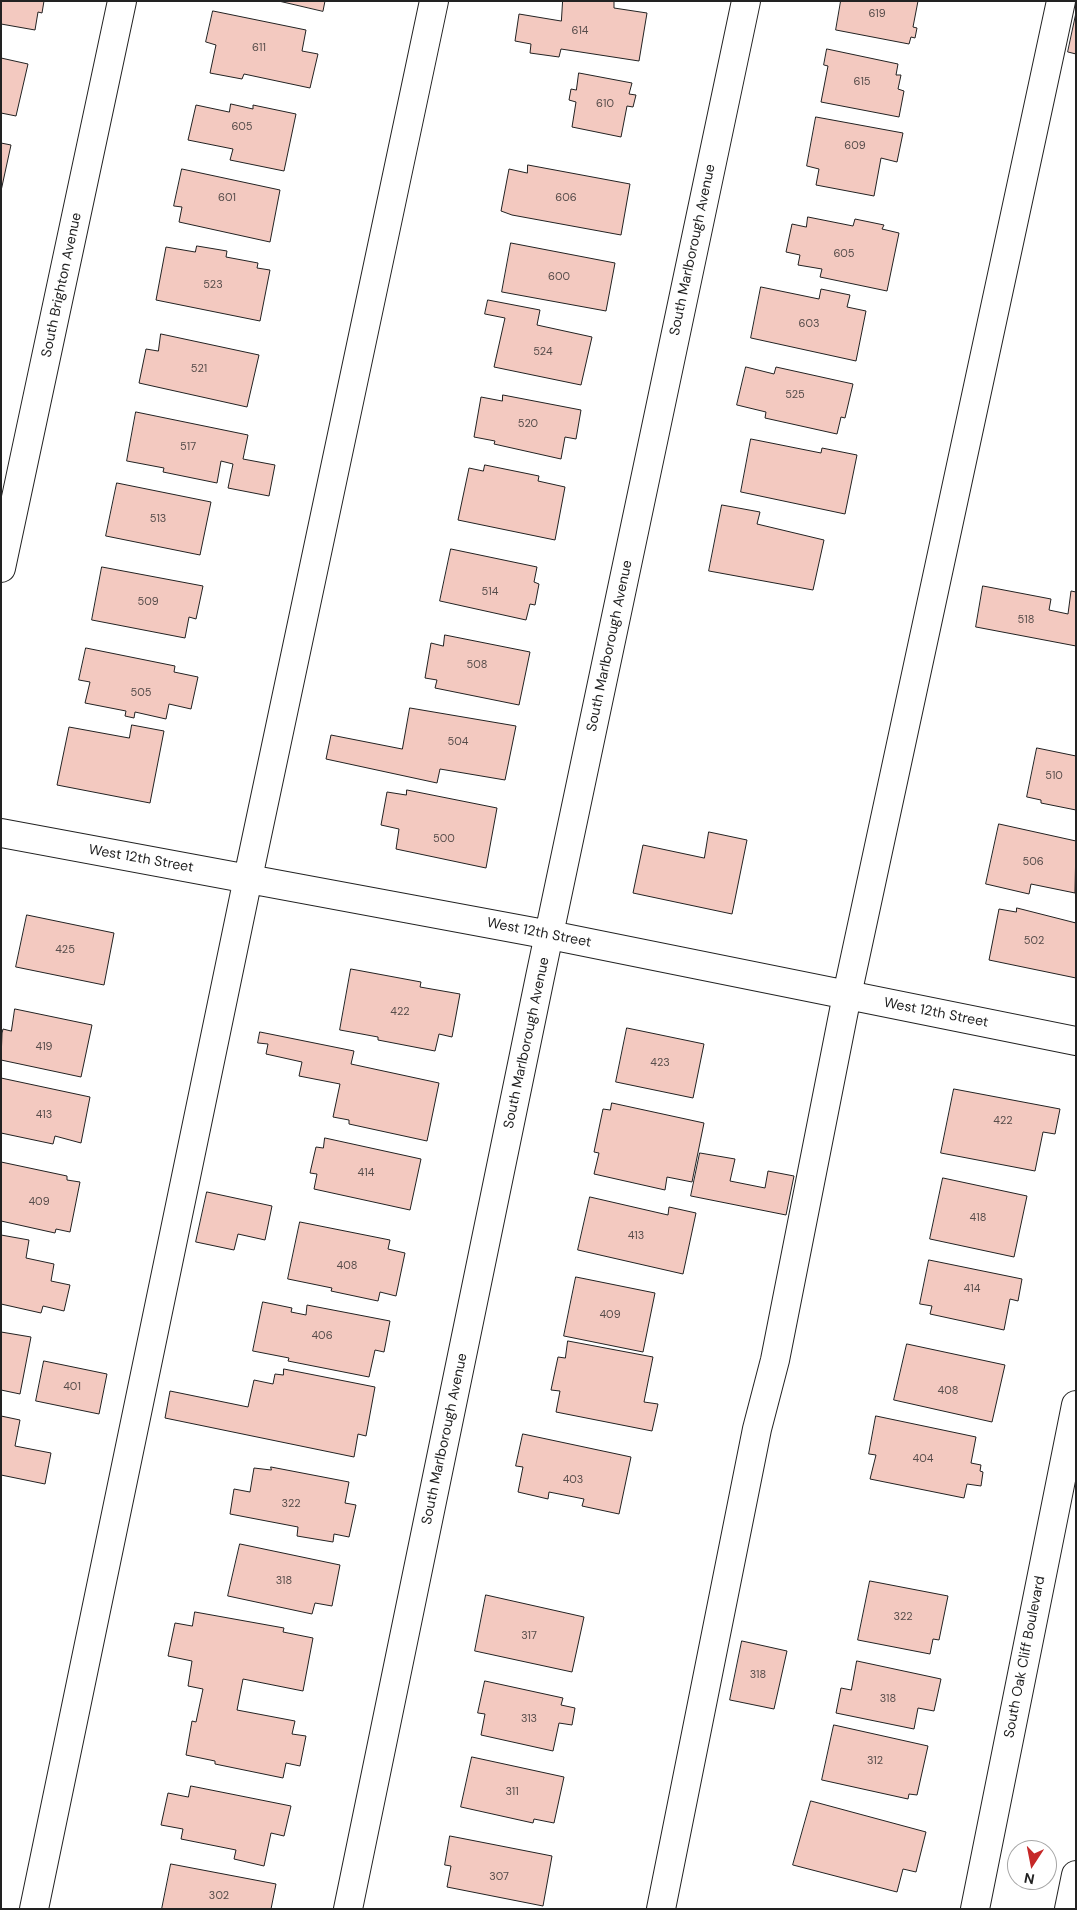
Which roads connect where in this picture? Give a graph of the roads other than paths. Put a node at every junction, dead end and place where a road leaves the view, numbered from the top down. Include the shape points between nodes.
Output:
1 (122, 1) edge
2 (434, 1) edge
3 (746, 1) edge
4 (1061, 1) edge
5 (1, 568) edge
6 (1, 833) edge
7 (248, 878) junction
8 (550, 935) junction
9 (847, 995) junction
10 (1076, 1041) edge
11 (1076, 1405) edge
12 (1076, 1875) edge
13 (34, 1909) edge
14 (348, 1909) edge
15 (661, 1909) edge
16 (975, 1909) edge
17 (1069, 1909) edge

1 - 5 street, South Brighton Avenue
2 - 7 street
3 - 8 street, South Marlborough Avenue
4 - 9 street
6 - 7 street, West 12th Street
7 - 8 street, West 12th Street
7 - 13 street
8 - 9 street, West 12th Street
8 - 14 street, South Marlborough Avenue
9 - 10 street, West 12th Street
9 - 15 street
11 - 16 street, South Oak Cliff Boulevard
12 - 17 street

